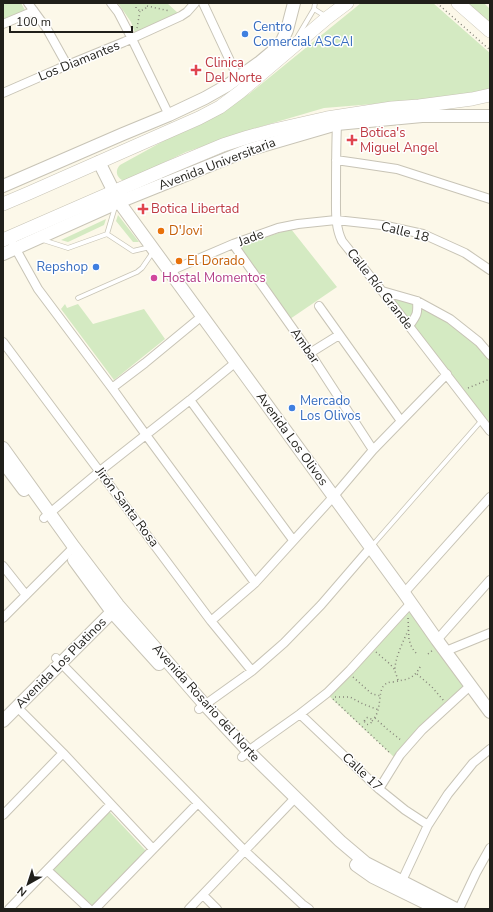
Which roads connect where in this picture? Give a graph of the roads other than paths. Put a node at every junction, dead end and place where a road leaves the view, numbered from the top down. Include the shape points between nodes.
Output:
1 (28, 3) edge
2 (111, 3) edge
3 (195, 3) edge
4 (204, 3) edge
5 (294, 3) edge
6 (316, 3) edge
7 (332, 3) edge
8 (347, 3) edge
9 (458, 3) edge
10 (314, 9) junction
11 (34, 11) junction
12 (327, 18) junction
13 (3, 24) edge
14 (490, 32) edge
15 (134, 35) junction
16 (287, 45) junction
17 (67, 65) junction
18 (238, 78) junction
19 (3, 93) edge
20 (490, 95) edge
21 (472, 99) junction
22 (490, 103) edge
23 (421, 110) junction
24 (169, 115) junction
25 (490, 116) edge
26 (337, 124) junction
27 (336, 160) junction
28 (99, 162) junction
29 (3, 186) edge
30 (116, 199) junction
31 (490, 199) edge
32 (3, 204) edge
33 (336, 220) junction
34 (107, 234) junction
35 (38, 239) junction
36 (9, 242) edge
37 (233, 244) junction
38 (153, 249) junction
39 (3, 254) edge
40 (490, 270) edge
41 (170, 271) junction
42 (382, 291) junction
43 (78, 298) dead end
44 (417, 301) junction
45 (319, 306) dead end
46 (202, 316) junction
47 (409, 326) junction
48 (339, 335) junction
49 (3, 342) edge
50 (310, 353) junction
51 (490, 355) edge
52 (236, 362) junction
53 (447, 374) junction
54 (112, 388) junction
55 (190, 400) junction
56 (482, 420) junction
57 (401, 421) junction
58 (490, 430) edge
59 (146, 435) junction
60 (3, 448) edge
61 (373, 450) junction
62 (3, 462) edge
63 (100, 471) junction
64 (334, 496) junction
65 (490, 497) edge
66 (47, 516) junction
67 (293, 540) junction
68 (371, 547) junction
69 (71, 549) junction
70 (3, 566) edge
71 (490, 580) edge
72 (256, 583) junction
73 (404, 593) junction
74 (26, 595) junction
75 (113, 605) junction
76 (410, 609) junction
77 (3, 618) edge
78 (211, 621) junction
79 (490, 633) edge
80 (439, 647) junction
81 (58, 660) junction
82 (252, 671) junction
83 (471, 685) junction
84 (202, 707) junction
85 (17, 708) junction
86 (3, 712) edge
87 (490, 712) edge
88 (300, 714) junction
89 (3, 722) edge
90 (490, 750) edge
91 (63, 754) junction
92 (245, 754) junction
93 (379, 789) junction
94 (293, 800) junction
95 (198, 803) junction
96 (111, 804) junction
97 (3, 814) edge
98 (428, 825) junction
99 (490, 848) edge
100 (153, 849) junction
101 (245, 851) junction
102 (47, 870) junction
103 (400, 885) junction
104 (203, 895) junction
105 (9, 909) edge
106 (89, 909) edge
107 (95, 909) edge
108 (189, 909) edge
109 (217, 909) edge
110 (308, 909) edge
111 (438, 909) edge
112 (458, 909) edge

1 - 11 street
2 - 15 street
3 - 15 street, Los Diamantes via 181,16
4 - 18 street
5 - 16 street via 287,30
6 - 10 lane
7 - 12 main road
8 - 12 main road
9 - 14 main road
10 - 12 lane
10 - 16 lane
11 - 13 street
11 - 17 street
12 - 16 main road
15 - 17 street, Los Diamantes
15 - 24 street
16 - 18 street
16 - 28 main road via 240,92 220,107
17 - 19 street, Los Diamantes
18 - 24 street via 205,98
20 - 21 main road, Avenida Universitaria
21 - 22 main road
21 - 23 main road, Avenida Universitaria
23 - 25 street, Avenida Universitaria
23 - 26 street, Avenida Universitaria
23 - 30 main road, Avenida Universitaria via 392,108 327,118 274,130 223,145
24 - 29 street
26 - 27 street, Calle Río Grande
26 - 30 street, Avenida Universitaria via 248,150
27 - 31 street via 397,169
27 - 33 street, Calle Río Grande
28 - 30 street, Avenida Los Olivos
28 - 32 main road
30 - 34 lane
30 - 35 street, Avenida Universitaria
30 - 36 main road, Avenida Universitaria
30 - 38 street, Avenida Los Olivos
33 - 37 street, Jade via 278,228
33 - 40 street, Calle 18 via 382,225 423,234 465,253
33 - 42 street, Calle Río Grande via 342,241
34 - 35 lane via 68,248
34 - 38 lane via 133,251
35 - 36 street, Avenida Universitaria
36 - 39 street, Avenida Universitaria
36 - 54 street via 38,289
37 - 41 street, Jade
37 - 50 street, Ambar
38 - 41 street, Avenida Los Olivos
38 - 43 lane via 142,268 136,272
41 - 46 street, Avenida Los Olivos
42 - 44 street
42 - 47 street, Calle Río Grande
44 - 47 street via 418,311
44 - 51 street via 450,318 479,342
45 - 48 street
46 - 52 street, Avenida Los Olivos
46 - 54 street
47 - 53 street, Calle Río Grande
48 - 50 street
48 - 57 street
49 - 63 street, Jirón Santa Rosa
50 - 61 street, Ambar
52 - 55 street
52 - 64 street, Avenida Los Olivos
53 - 56 street, Calle Río Grande
53 - 57 street
54 - 59 street
55 - 59 street
55 - 67 street
56 - 58 street, Calle Río Grande
56 - 68 lane
57 - 61 street
59 - 63 street
59 - 72 street
60 - 66 street, Avenida Rosario del Norte
61 - 64 street
62 - 66 street, Avenida Rosario del Norte
63 - 66 street
63 - 78 street, Jirón Santa Rosa
64 - 67 street
64 - 68 street, Avenida Los Olivos
65 - 73 street
66 - 69 street, Avenida Rosario del Norte
67 - 72 street
68 - 73 street, Avenida Los Olivos
68 - 82 street via 321,605
69 - 74 street
69 - 75 street, Avenida Rosario del Norte
70 - 74 street
71 - 80 street
72 - 78 street
73 - 76 street, Avenida Los Olivos
74 - 77 street
75 - 81 street, Avenida Los Platinos
75 - 84 street, Avenida Rosario del Norte
76 - 80 street, Avenida Los Olivos
76 - 88 street via 327,693
78 - 82 street, Jirón Santa Rosa
79 - 80 street
80 - 83 street, Avenida Los Olivos
81 - 85 street, Avenida Los Platinos
81 - 86 street, Avenida Los Platinos
81 - 95 street
82 - 84 street
83 - 87 street, Avenida Los Olivos
83 - 93 street via 422,730 400,755
84 - 92 street, Avenida Rosario del Norte
85 - 89 street, Avenida Los Platinos
85 - 91 street
88 - 92 street
88 - 93 street, Calle 17
90 - 98 street via 473,763 448,794
91 - 96 street
91 - 97 street
92 - 94 street, Avenida Rosario del Norte
93 - 98 street, Calle 17
94 - 101 street
94 - 103 street, Avenida Rosario del Norte via 366,863
95 - 100 street
95 - 101 street
96 - 100 street
96 - 102 street
98 - 103 street
99 - 112 street
100 - 107 street
101 - 104 street
101 - 110 street
102 - 105 street
102 - 106 street
103 - 111 street, Avenida Rosario del Norte
103 - 112 street, Avenida Rosario del Norte
104 - 108 street
104 - 109 street

